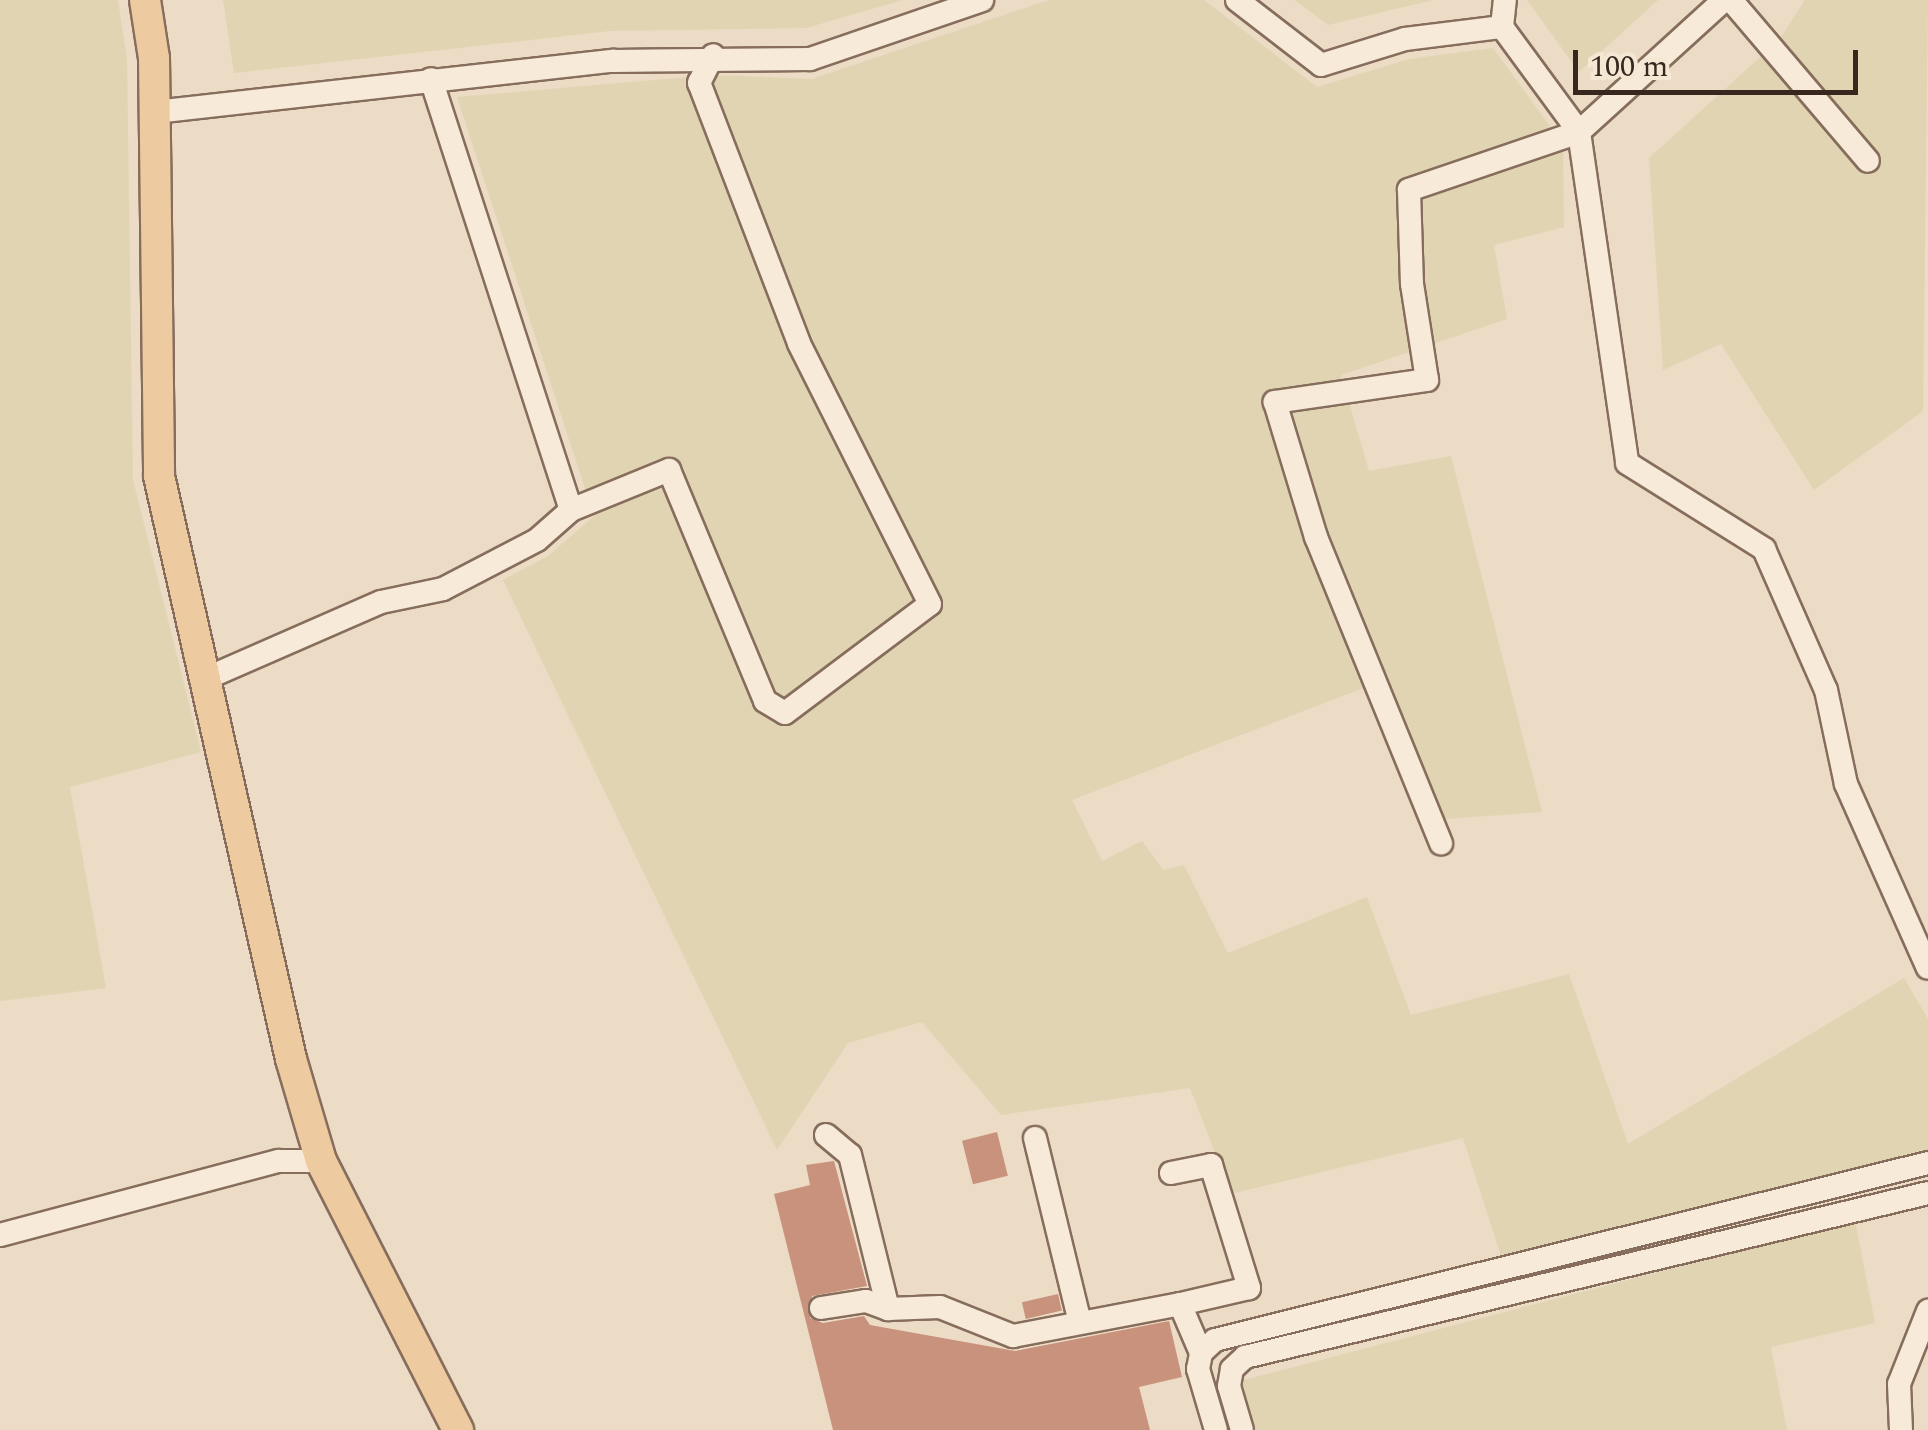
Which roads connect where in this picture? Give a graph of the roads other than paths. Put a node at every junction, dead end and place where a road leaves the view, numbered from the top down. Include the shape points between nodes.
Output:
1 (145, 0) edge
2 (982, 0) edge
3 (1237, 0) edge
4 (1505, 0) edge
5 (1728, 0) edge
6 (1502, 27) junction
7 (713, 55) junction
8 (431, 79) junction
9 (155, 112) junction
10 (1579, 132) junction
11 (1868, 161) dead end
12 (571, 510) junction
13 (208, 678) junction
14 (1441, 842) dead end
15 (1928, 968) edge
16 (826, 1135) dead end
17 (1035, 1138) dead end
18 (321, 1161) junction
19 (1928, 1163) edge
20 (1171, 1173) dead end
21 (1928, 1193) edge
22 (0, 1235) edge
23 (1180, 1304) junction
24 (821, 1308) dead end
25 (888, 1309) junction
26 (1080, 1322) junction
27 (1926, 1326) edge
28 (1201, 1352) junction
29 (458, 1430) edge
30 (1216, 1430) edge
31 (1242, 1430) edge
32 (1901, 1430) edge

1 - 9 main road
2 - 7 street via 810,58
3 - 6 street via 1321,65 1405,40
4 - 6 street
5 - 10 street
5 - 11 street
6 - 10 street
7 - 8 street
7 - 12 street via 699,83 799,343 930,604 784,713 765,701 669,470
8 - 9 street
8 - 12 street
9 - 13 main road via 160,476
10 - 14 street via 1408,190 1412,284 1428,380 1275,402 1316,537
10 - 15 street via 1628,463 1764,550 1826,690 1846,784
12 - 13 street via 537,540 443,589 381,602
13 - 18 main road via 286,1040
16 - 25 street via 850,1156
17 - 26 street
18 - 22 street via 279,1161
18 - 29 main road
19 - 28 street via 1232,1336
20 - 23 street via 1211,1165 1249,1288
21 - 31 street via 1245,1357 1232,1369 1229,1386
23 - 26 street
23 - 28 street
24 - 25 street via 866,1301
25 - 26 street via 940,1308 1012,1336
27 - 32 street via 1900,1384
28 - 30 street via 1198,1369

